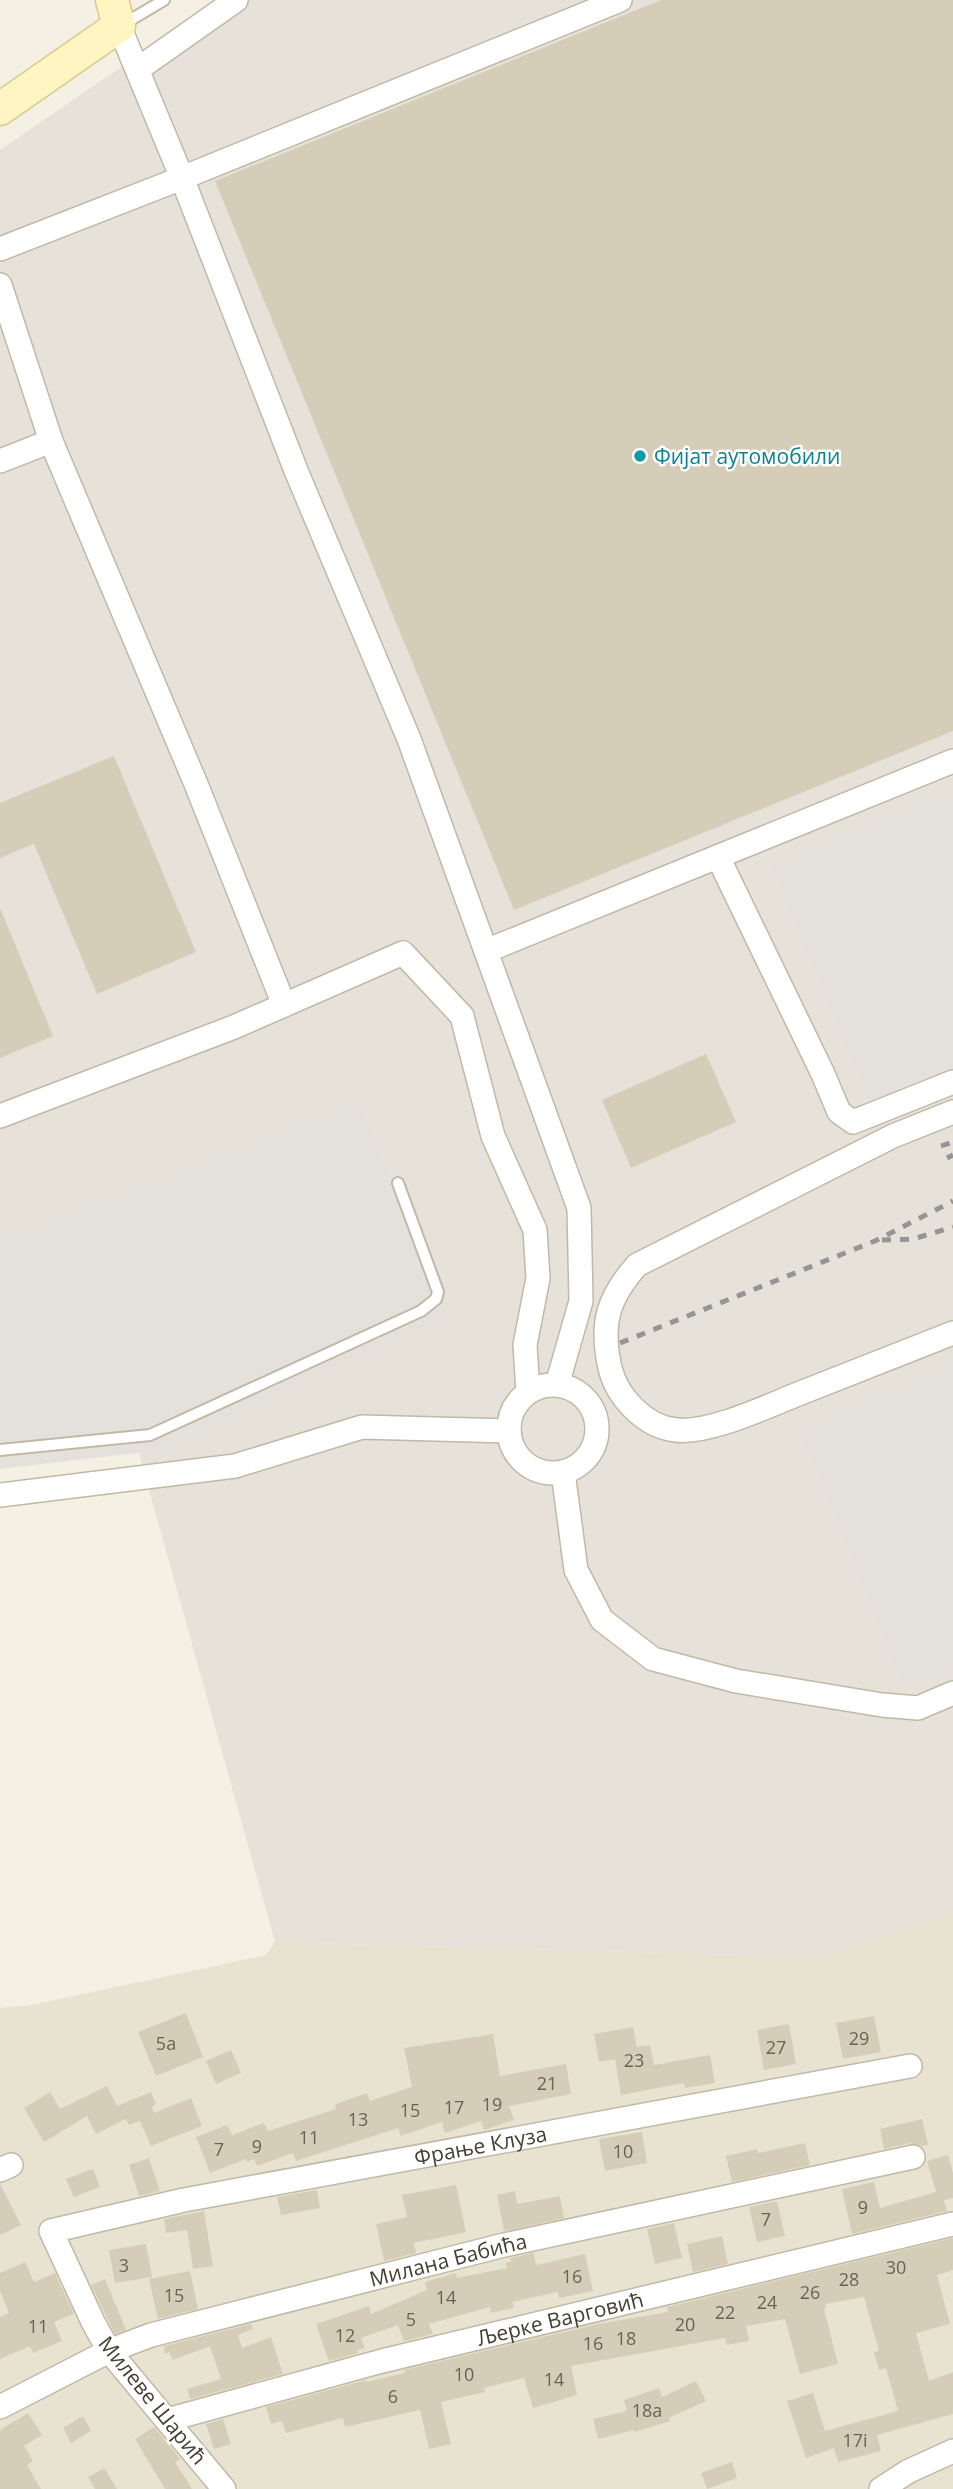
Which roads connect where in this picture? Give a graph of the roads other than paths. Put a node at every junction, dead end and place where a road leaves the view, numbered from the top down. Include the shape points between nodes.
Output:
1 (164, 0) edge
2 (236, 0) edge
3 (620, 0) edge
4 (116, 13) edge
5 (138, 69) junction
6 (0, 109) edge
7 (182, 178) junction
8 (0, 249) edge
9 (0, 285) edge
10 (51, 441) junction
11 (0, 461) edge
12 (953, 761) edge
13 (718, 857) junction
14 (486, 951) junction
15 (284, 1005) junction
16 (953, 1082) edge
17 (953, 1112) edge
18 (0, 1116) edge
19 (398, 1183) dead end
20 (953, 1333) edge
21 (557, 1385) junction
22 (528, 1392) junction
23 (509, 1431) junction
24 (0, 1450) edge
25 (563, 1472) junction
26 (0, 1496) edge
27 (953, 1693) edge
28 (911, 2066) dead end
29 (913, 2157) dead end
30 (953, 2224) edge
31 (51, 2231) joint
32 (109, 2351) junction
33 (0, 2407) edge
34 (167, 2420) junction
35 (953, 2451) edge
36 (224, 2489) edge
37 (881, 2489) edge

1 - 4 lane
2 - 5 street
3 - 7 street
4 - 5 street
4 - 6 street
5 - 7 street
7 - 8 street
7 - 14 street via 297,473 409,739
9 - 10 street
10 - 11 street
10 - 15 street
12 - 13 street
13 - 14 street
13 - 16 street via 839,1112 853,1122
14 - 21 street via 579,1208 581,1301
15 - 18 street
15 - 22 street via 403,953 462,1016 493,1136 535,1230 538,1278 524,1345
17 - 20 street via 893,1136 637,1265 618,1286 608,1311 606,1335 613,1381 622,1396 656,1423 674,1430 694,1430
19 - 24 lane via 438,1292 421,1311 150,1435
21 - 22 street
21 - 25 street via 587,1401 597,1419 598,1433 587,1458
22 - 23 street via 517,1403
23 - 25 street via 520,1459 533,1469
23 - 26 street via 362,1427 235,1466
25 - 27 street via 576,1570 602,1620 653,1659 736,1681 881,1705 918,1707
28 - 31 street, Фрање Клуза via 197,2197
29 - 32 street, Милана Бабића via 504,2245 151,2334
30 - 34 street, Љерке Варговић via 382,2361
31 - 32 street, Милеве Шарић
32 - 33 street, Милана Бабића
32 - 34 street, Милеве Шарић
34 - 36 street, Милеве Шарић
35 - 37 street

